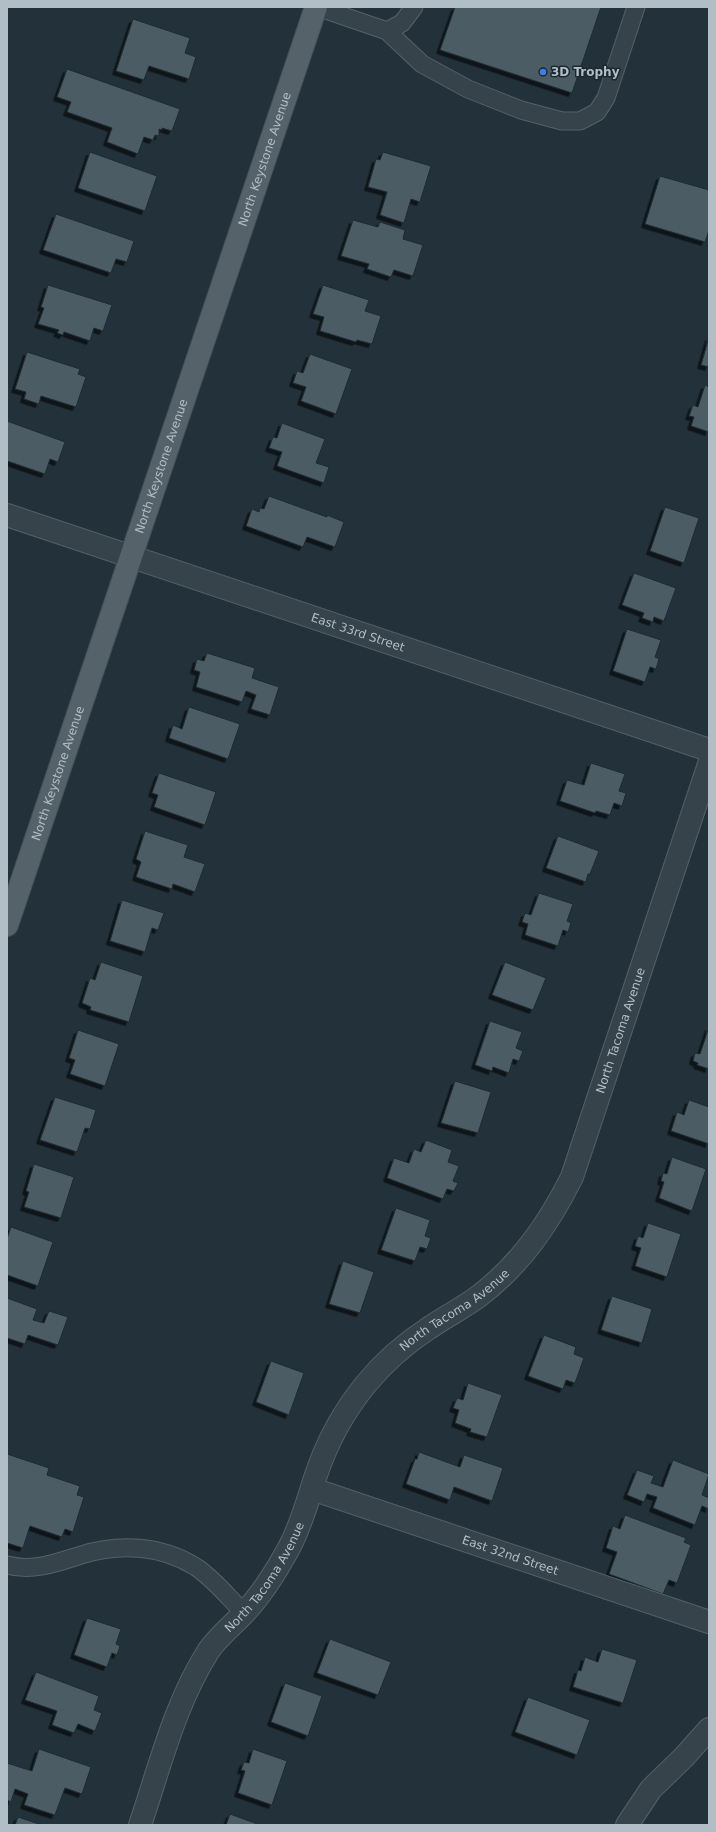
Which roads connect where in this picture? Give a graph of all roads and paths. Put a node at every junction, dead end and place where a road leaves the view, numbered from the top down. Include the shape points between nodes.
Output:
1 (316, 7) edge
2 (414, 7) edge
3 (636, 7) edge
4 (387, 31) junction
5 (7, 515) edge
6 (132, 557) junction
7 (709, 750) edge
8 (709, 764) edge
9 (7, 925) edge
10 (312, 1489) junction
11 (7, 1565) edge
12 (244, 1613) junction
13 (709, 1622) edge
14 (709, 1729) edge
15 (140, 1825) edge
16 (627, 1825) edge

1 - 4 lane
1 - 6 main road, North Keystone Avenue
2 - 4 lane via 402,23
3 - 4 lane via 606,98 597,112 580,121 562,121 521,110 468,89 422,64
5 - 6 street, East 33rd Street
6 - 7 street, East 33rd Street
6 - 9 main road, North Keystone Avenue
8 - 10 street, North Tacoma Avenue via 572,1177 560,1201 537,1237 510,1268 479,1296 407,1343 366,1384 334,1433
10 - 12 street, North Tacoma Avenue via 291,1545 277,1569
10 - 13 street, East 32nd Street
11 - 12 lane via 18,1568 42,1566 114,1548 162,1552 196,1567
12 - 15 street, North Tacoma Avenue via 210,1649 192,1679
14 - 16 street via 651,1789

